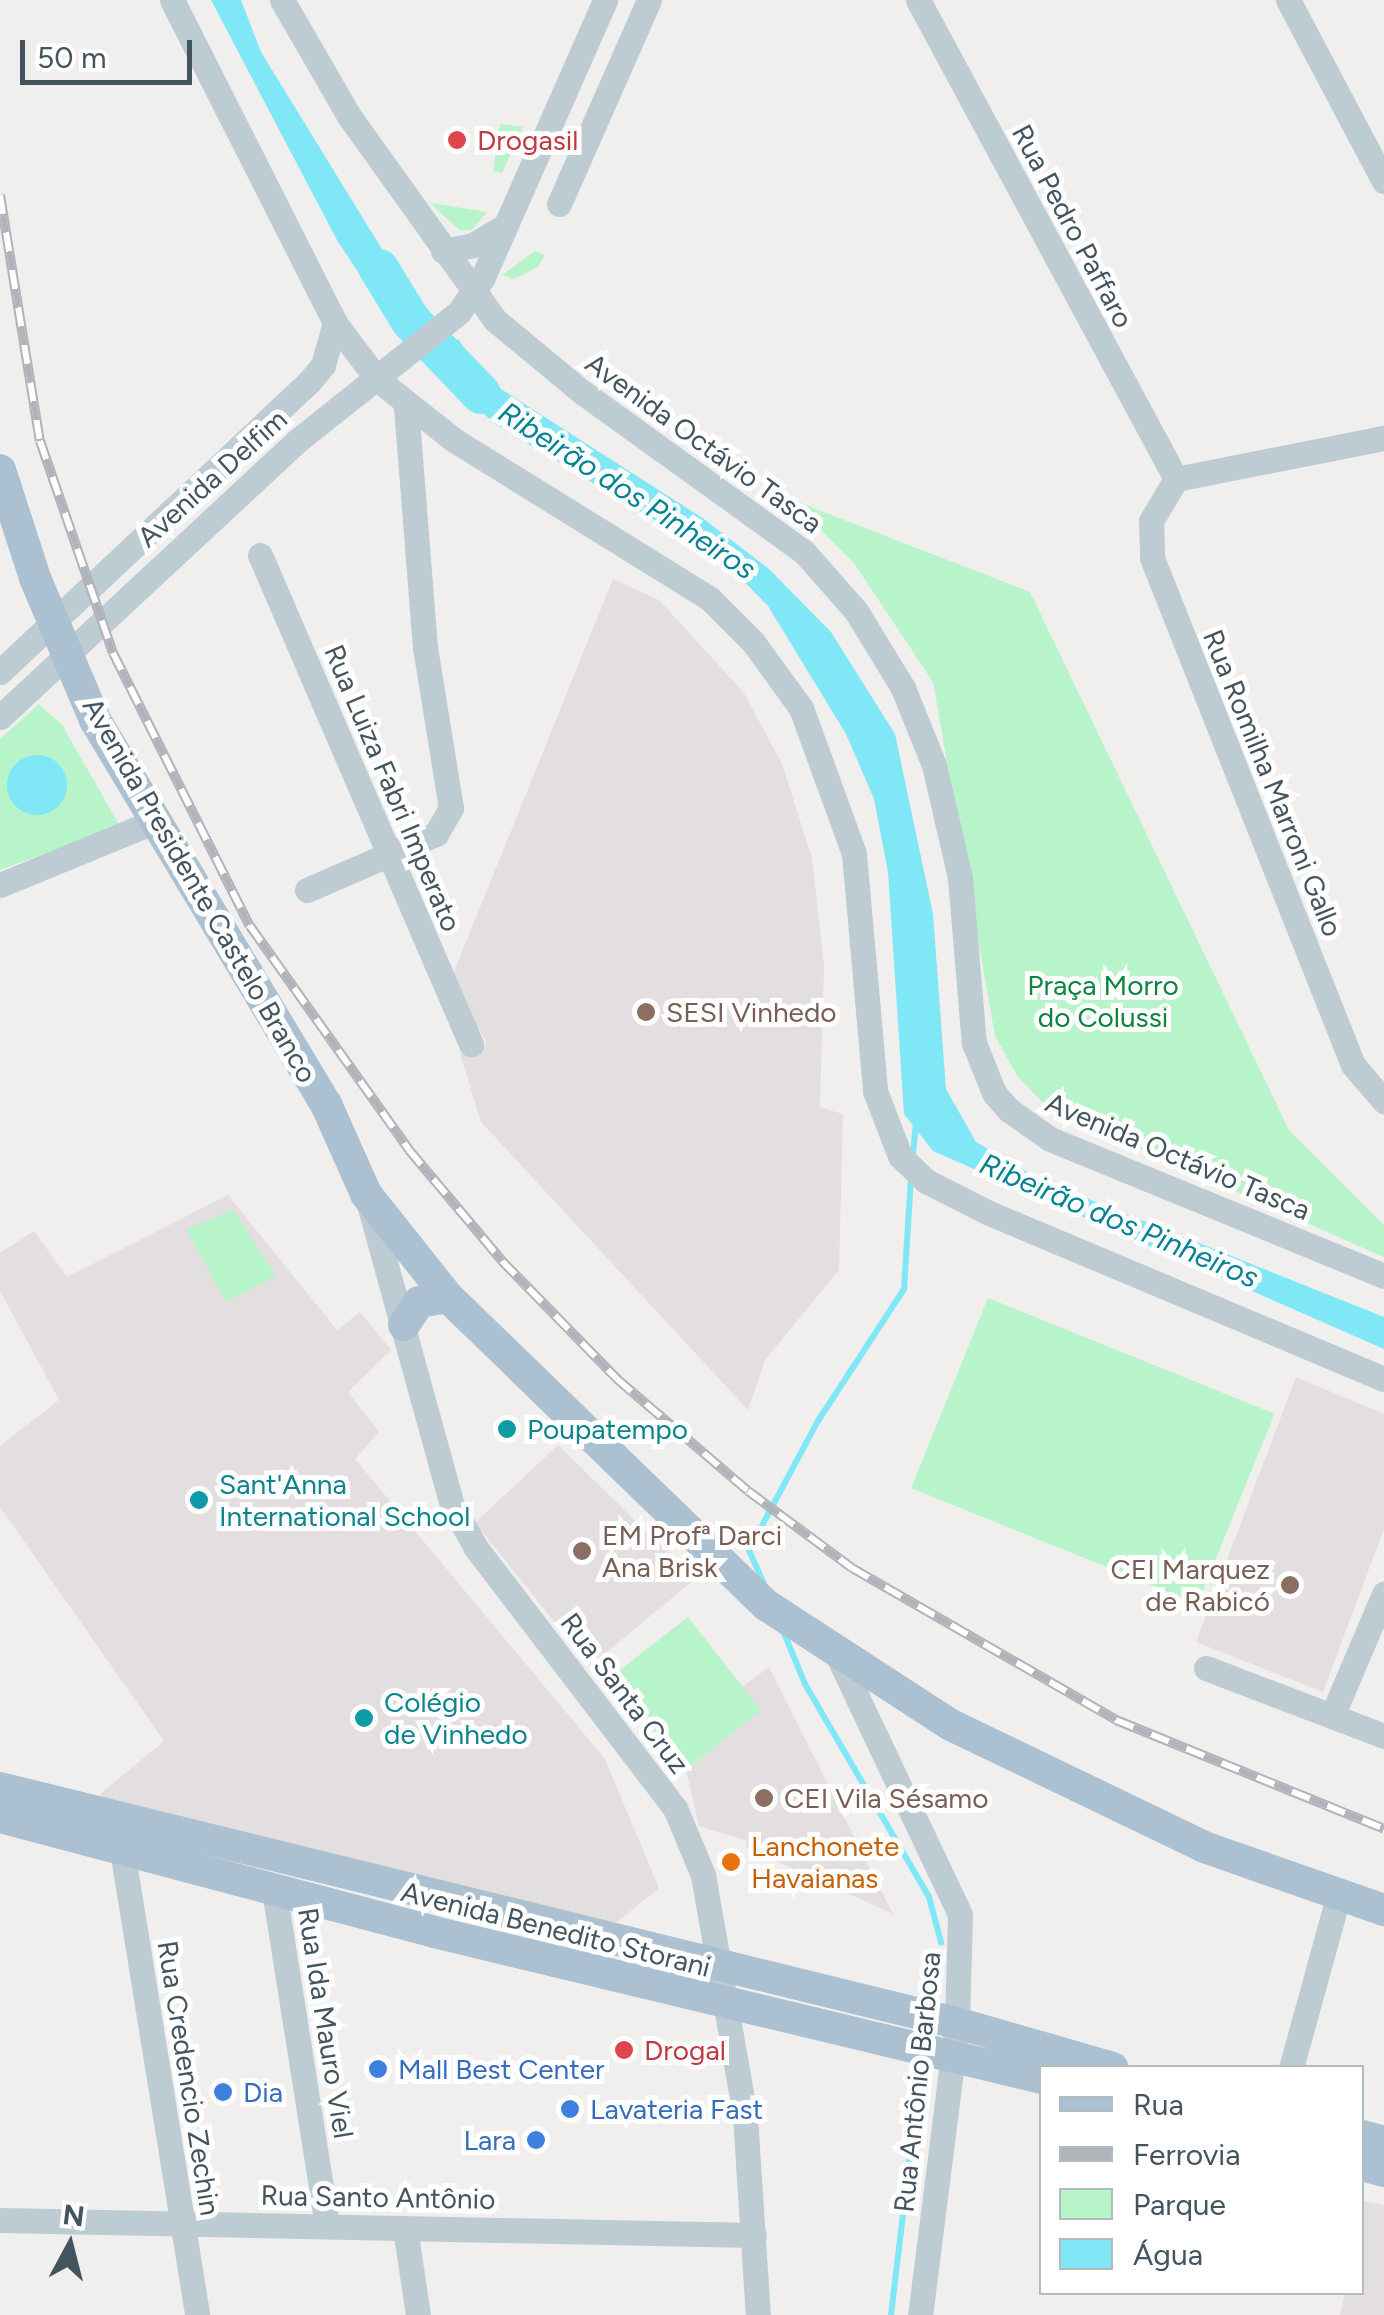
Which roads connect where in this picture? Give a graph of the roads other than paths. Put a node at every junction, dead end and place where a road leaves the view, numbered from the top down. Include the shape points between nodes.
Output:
1 (172, 0) edge
2 (282, 0) edge
3 (604, 0) edge
4 (649, 0) edge
5 (918, 0) edge
6 (1288, 0) edge
7 (1384, 182) edge
8 (559, 204) dead end
9 (505, 226) junction
10 (443, 251) junction
11 (466, 303) junction
12 (335, 323) junction
13 (376, 379) junction
14 (406, 406) junction
15 (1384, 438) edge
16 (0, 470) edge
17 (1176, 479) junction
18 (8, 535) edge
19 (260, 556) dead end
20 (0, 672) edge
21 (0, 717) edge
22 (158, 820) junction
23 (390, 857) junction
24 (0, 886) edge
25 (307, 890) dead end
26 (470, 1044) dead end
27 (1384, 1101) edge
28 (366, 1194) junction
29 (1384, 1276) edge
30 (448, 1297) junction
31 (404, 1324) junction
32 (1384, 1379) edge
33 (1384, 1594) edge
34 (832, 1644) junction
35 (1206, 1668) dead end
36 (1332, 1716) junction
37 (1384, 1736) edge
38 (0, 1788) edge
39 (0, 1817) edge
40 (116, 1818) junction
41 (122, 1850) junction
42 (268, 1856) junction
43 (274, 1890) junction
44 (1338, 1897) junction
45 (1384, 1910) edge
46 (723, 1986) junction
47 (955, 2038) junction
48 (1097, 2065) edge
49 (1292, 2065) edge
50 (1039, 2077) edge
51 (0, 2220) edge
52 (181, 2222) junction
53 (327, 2226) junction
54 (404, 2228) junction
55 (754, 2235) junction
56 (197, 2315) edge
57 (418, 2315) edge
58 (758, 2315) edge
59 (920, 2315) edge

1 - 12 street
2 - 10 street, Avenida Octávio Tasca via 350,116
3 - 9 street
4 - 8 street
5 - 17 street, Rua Pedro Paffaro
6 - 7 street
9 - 10 street via 473,245
9 - 11 street
10 - 11 street, Avenida Octávio Tasca
11 - 13 street, Avenida Delfim
11 - 29 street, Avenida Octávio Tasca via 804,552 856,611 903,688 934,765 960,878 974,1043 994,1093 1009,1110 1050,1140
12 - 13 street
12 - 20 street, Avenida Delfim via 323,365 310,381
13 - 14 street
13 - 21 street, Avenida Delfim via 297,441
14 - 23 street via 425,648 451,808 436,834
14 - 32 street via 710,598 754,642 801,708 854,854 875,1091 900,1156 926,1181
15 - 17 street
16 - 18 main road, Avenida Presidente Castelo Branco
17 - 27 street, Rua Romilha Marroni Gallo via 1151,520 1152,558 1354,1065
18 - 22 main road, Avenida Presidente Castelo Branco, bridge via 36,578 95,720
19 - 23 street, Rua Luiza Fabri Imperato
22 - 24 street
22 - 28 main road, Avenida Presidente Castelo Branco via 326,1104
23 - 25 street
23 - 26 street, Rua Luiza Fabri Imperato
28 - 30 main road, Avenida Presidente Castelo Branco
28 - 31 street, Rua Santa Cruz
30 - 31 main road via 420,1302
30 - 34 main road, Avenida Presidente Castelo Branco via 766,1605
31 - 46 street, Rua Santa Cruz via 452,1504 476,1548 675,1808 703,1874
33 - 36 street
34 - 44 main road, Avenida Presidente Castelo Branco via 951,1725 1204,1847
34 - 47 street, Rua Antônio Barbosa via 960,1915
35 - 36 street
36 - 37 street
38 - 40 main road, Avenida Benedito Storani
39 - 41 main road, Avenida Benedito Storani
40 - 41 main road
40 - 42 main road, Avenida Benedito Storani
41 - 43 main road, Avenida Benedito Storani
41 - 52 street, Rua Credencio Zechin
42 - 43 main road
42 - 46 main road, Avenida Benedito Storani
43 - 46 main road, Avenida Benedito Storani
43 - 53 street, Rua Ida Mauro Viel
44 - 45 main road, Avenida Presidente Castelo Branco
44 - 49 street
46 - 47 main road, Avenida Benedito Storani
46 - 55 street, Rua Santa Cruz via 745,2116
47 - 48 main road, Avenida Benedito Storani
47 - 50 main road, Avenida Benedito Storani
47 - 59 street, Rua Antônio Barbosa
51 - 52 street, Rua Santo Antônio
52 - 53 street, Rua Santo Antônio
52 - 56 street, Rua Credencio Zechin
53 - 54 street, Rua Santo Antônio
54 - 55 street, Rua Santo Antônio
54 - 57 street
55 - 58 street, Rua Santa Cruz

